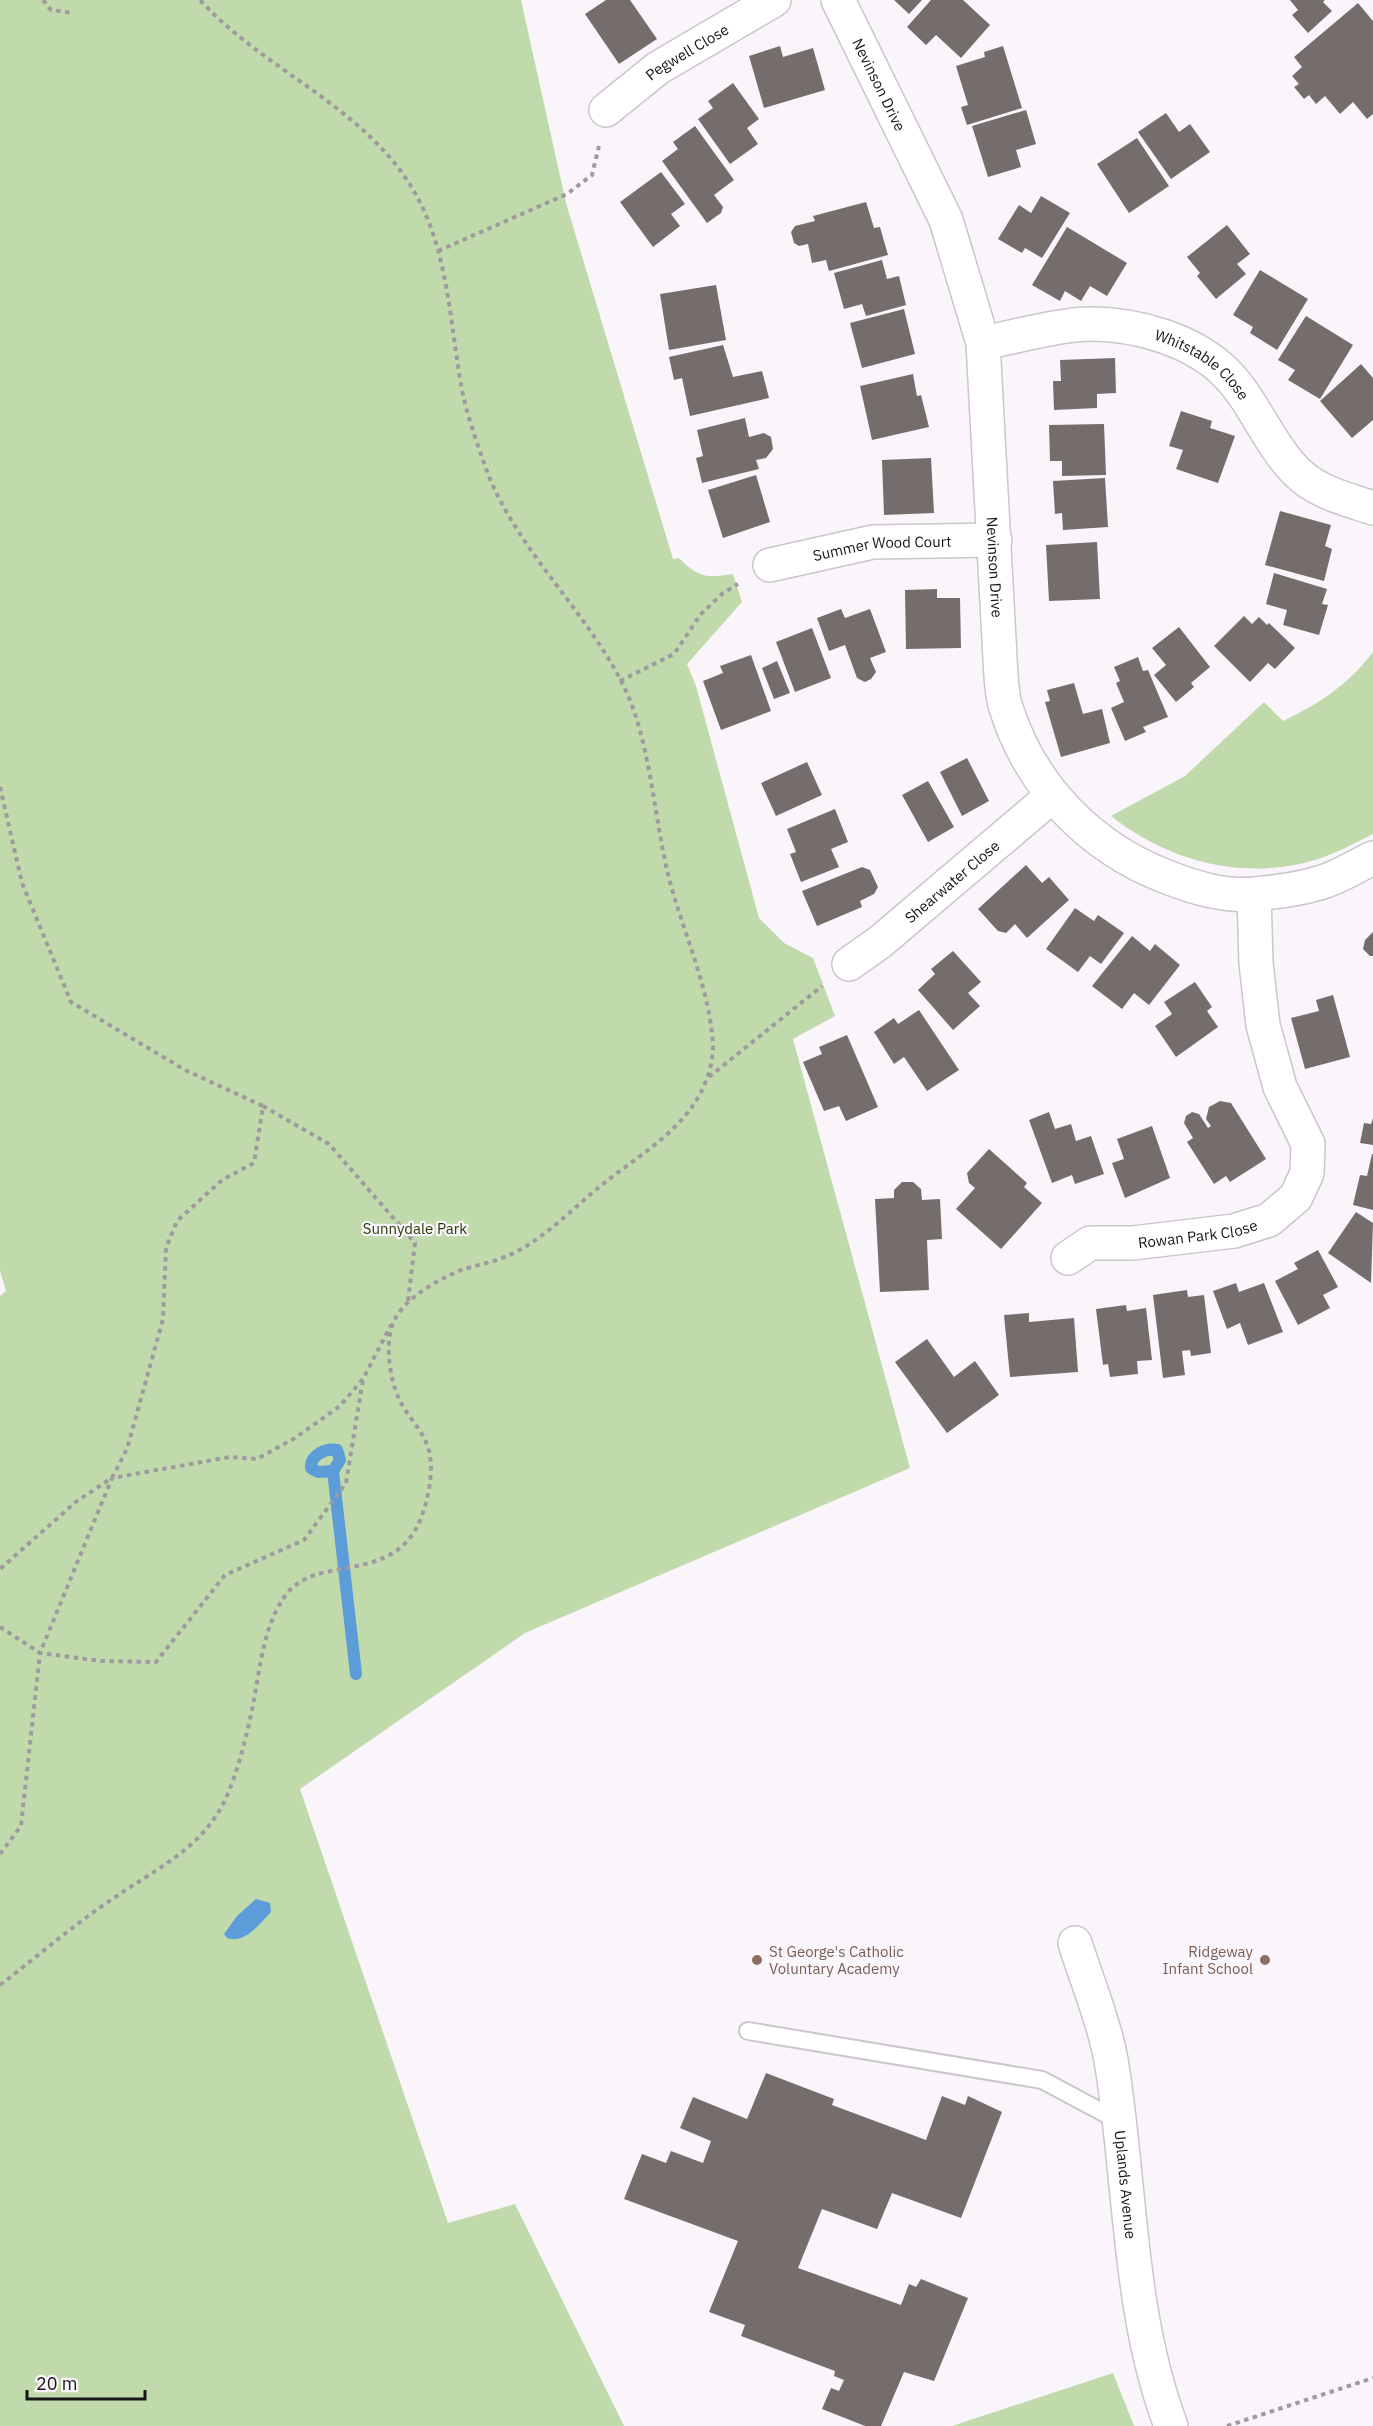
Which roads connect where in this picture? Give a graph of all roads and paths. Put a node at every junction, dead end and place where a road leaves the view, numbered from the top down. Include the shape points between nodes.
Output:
1 (43, 0) edge
2 (200, 0) edge
3 (774, 0) edge
4 (838, 0) edge
5 (73, 13) dead end
6 (606, 110) joint
7 (438, 251) junction
8 (983, 343) junction
9 (1373, 508) edge
10 (995, 540) junction
11 (770, 566) joint
12 (620, 681) junction
13 (0, 787) edge
14 (1052, 796) junction
15 (1373, 858) edge
16 (1254, 894) junction
17 (849, 964) joint
18 (708, 1077) junction
19 (263, 1106) junction
20 (1068, 1258) dead end
21 (408, 1301) junction
22 (392, 1322) junction
23 (363, 1379) junction
24 (112, 1478) junction
25 (0, 1569) edge
26 (0, 1627) edge
27 (40, 1653) junction
28 (0, 1854) edge
29 (1075, 1943) dead end
30 (0, 1985) edge
31 (748, 2031) dead end
32 (1119, 2121) junction
33 (1373, 2378) edge
34 (1171, 2426) edge
35 (1227, 2426) edge

1 - 5 path via 51,10
2 - 7 path via 253,50 357,123 390,157 425,213
3 - 6 street, Pegwell Close via 658,68
4 - 8 street, Nevinson Drive via 946,220
6 - 7 path via 592,175 567,194
7 - 12 path via 463,394 487,472 517,528
8 - 9 street, Whitstable Close via 1090,324 1142,330 1166,338 1197,352 1227,374 1297,473 1329,493
8 - 10 street, Nevinson Drive
10 - 11 street, Summer Wood Court via 873,542
10 - 14 street, Nevinson Drive via 1005,706 1025,754
11 - 12 path via 723,593 701,614 674,654
12 - 18 path via 640,733 666,867 707,1000 714,1051
13 - 19 path via 22,883 71,1002 185,1070
14 - 16 street, Nevinson Drive via 1114,852 1153,872 1202,890
14 - 17 street, Shearwater Close
15 - 16 street, Nevinson Drive via 1319,883
16 - 20 street, Rowan Park Close via 1263,1025 1280,1087 1308,1144 1307,1173 1296,1197 1269,1220 1234,1231 1133,1243 1090,1243
17 - 18 path
18 - 21 path via 697,1101 674,1129 554,1227 508,1256 456,1272
19 - 21 path via 328,1144 415,1243
19 - 24 path via 254,1163 222,1180 177,1221 166,1248 163,1319 127,1449
21 - 22 path
22 - 23 path
22 - 30 path via 391,1372 399,1399 430,1451 430,1484 421,1518 412,1534 399,1548 360,1568 313,1575 287,1591 264,1644 242,1754 228,1794 203,1836 108,1901
23 - 24 path via 340,1406 257,1459 230,1457
23 - 27 path via 346,1483 304,1540 225,1575 156,1662 101,1661
24 - 25 path via 77,1501
24 - 27 path
26 - 27 path
27 - 28 path via 21,1826
29 - 32 street, Uplands Avenue via 1112,2063
31 - 32 lane via 1042,2080
32 - 34 street, Uplands Avenue via 1141,2299 1156,2386
33 - 35 path

